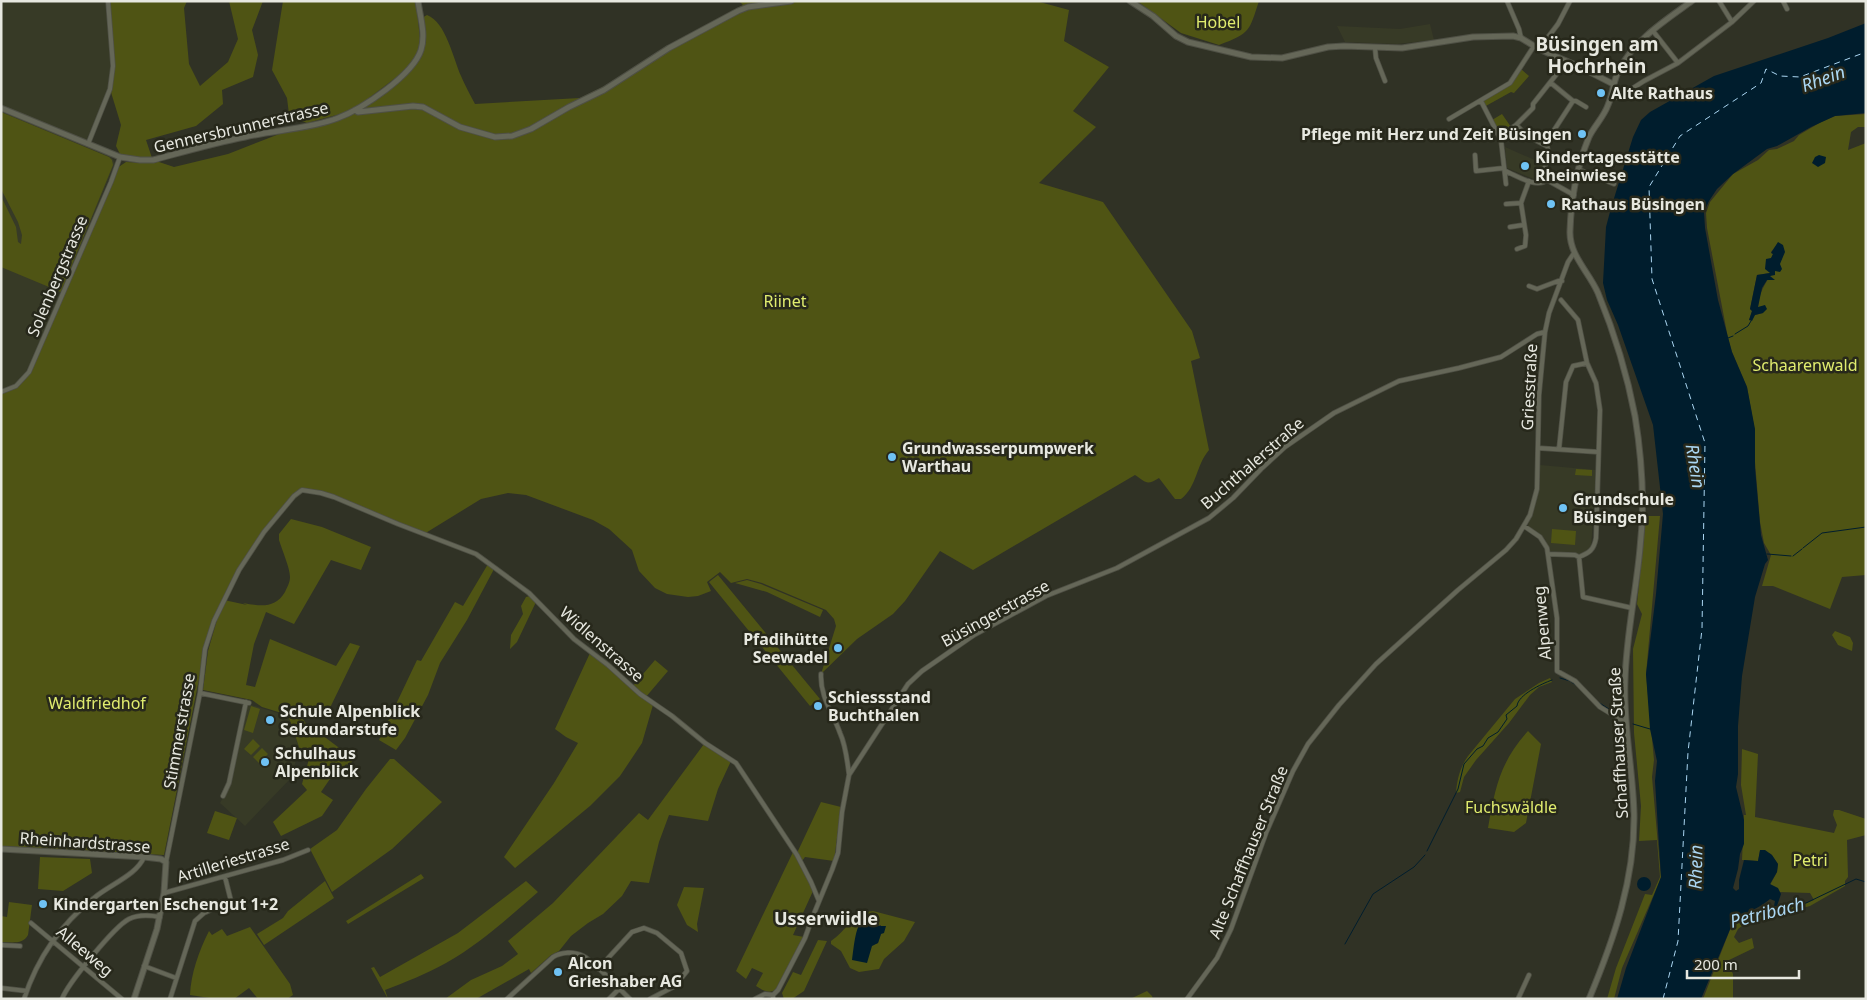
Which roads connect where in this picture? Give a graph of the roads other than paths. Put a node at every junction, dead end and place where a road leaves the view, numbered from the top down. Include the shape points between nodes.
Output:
1 (108, 1) edge
2 (418, 1) edge
3 (791, 1) edge
4 (1130, 1) edge
5 (1507, 1) edge
6 (1570, 1) edge
7 (1692, 1) edge
8 (1719, 1) edge
9 (1754, 1) edge
10 (1783, 1) edge
11 (1787, 8) dead end
12 (1732, 22) junction
13 (1652, 31) junction
14 (1521, 38) junction
15 (1375, 48) junction
16 (1537, 48) junction
17 (1567, 61) junction
18 (1678, 63) junction
19 (1385, 81) dead end
20 (1551, 83) junction
21 (1613, 84) junction
22 (1610, 98) junction
23 (1481, 101) junction
24 (1573, 101) junction
25 (1586, 107) dead end
26 (1, 108) edge
27 (358, 111) junction
28 (1449, 119) dead end
29 (1516, 125) junction
30 (1500, 136) junction
31 (88, 144) junction
32 (1545, 144) junction
33 (1475, 155) dead end
34 (120, 157) junction
35 (1505, 169) junction
36 (1580, 170) junction
37 (1547, 180) junction
38 (1529, 181) junction
39 (1506, 184) dead end
40 (1614, 184) dead end
41 (1574, 195) junction
42 (1521, 202) junction
43 (1506, 204) dead end
44 (1523, 225) junction
45 (1510, 227) dead end
46 (1517, 249) dead end
47 (1574, 253) junction
48 (1562, 281) junction
49 (1529, 286) dead end
50 (1561, 300) dead end
51 (1545, 332) junction
52 (1588, 362) junction
53 (1, 392) edge
54 (1538, 448) junction
55 (1559, 449) junction
56 (1598, 452) junction
57 (300, 490) joint
58 (1524, 526) junction
59 (1548, 554) junction
60 (1579, 557) junction
61 (1117, 568) joint
62 (1632, 608) junction
63 (821, 674) dead end
64 (200, 693) junction
65 (1626, 723) junction
66 (849, 774) junction
67 (223, 796) dead end
68 (1, 849) edge
69 (308, 850) dead end
70 (144, 857) junction
71 (166, 862) junction
72 (225, 877) junction
73 (164, 893) junction
74 (819, 901) junction
75 (160, 916) junction
76 (31, 923) dead end
77 (53, 940) junction
78 (1, 945) edge
79 (20, 946) dead end
80 (144, 966) junction
81 (84, 967) junction
82 (598, 969) junction
83 (1529, 975) dead end
84 (176, 978) junction
85 (1, 988) edge
86 (619, 989) junction
87 (27, 991) junction
88 (773, 997) edge
89 (24, 999) edge
90 (62, 999) edge
91 (122, 999) edge
92 (134, 999) edge
93 (170, 999) edge
94 (507, 999) edge
95 (609, 999) edge
96 (630, 999) edge
97 (650, 999) edge
98 (755, 999) edge
99 (1187, 999) edge
100 (1518, 999) edge
101 (1589, 999) edge

1 - 31 street via 113,66 110,90
2 - 27 street, Gennersbrunnerstrasse via 423,42 418,59 403,76
3 - 27 street via 738,11 669,48 604,90 512,136 495,137 460,127 422,107
4 - 15 street via 1182,39 1251,57 1282,58 1328,47
5 - 14 street
6 - 16 street via 1558,24
7 - 13 street
8 - 12 street
9 - 12 street
10 - 11 street
12 - 18 street
13 - 18 street
13 - 21 street via 1628,55
14 - 15 street via 1498,35 1402,48
14 - 16 street
15 - 19 street
16 - 17 street
16 - 23 street via 1510,82
17 - 20 street
17 - 21 street
18 - 22 street via 1619,97
20 - 24 street
20 - 29 street
21 - 22 street
22 - 36 street via 1590,136
23 - 28 street
23 - 30 street
24 - 25 street
24 - 32 street
26 - 31 street, Gennersbrunnerstrasse
27 - 34 street, Gennersbrunnerstrasse via 327,121 153,160
29 - 30 street
29 - 32 street via 1529,137
30 - 35 street
31 - 34 street, Gennersbrunnerstrasse
32 - 37 street via 1548,148 1544,174
33 - 35 street via 1476,171
34 - 53 street, Solenbergstrasse via 30,372 16,386
35 - 38 street
35 - 39 street
36 - 40 street
36 - 41 street
37 - 38 street via 1544,183
37 - 41 street
38 - 42 street
41 - 47 street via 1570,232
42 - 43 street
42 - 44 street
44 - 45 street
44 - 46 street via 1525,246
47 - 48 street, Griesstraße
47 - 62 street, Schaffhauser Straße via 1591,279 1604,311 1625,375 1636,423 1643,514
48 - 49 street via 1537,289
48 - 51 street, Griesstraße via 1549,312
50 - 52 street via 1578,320
51 - 54 street, Griesstraße
51 - 61 street, Buchthalerstraße via 1501,357 1399,380 1334,413 1285,447 1209,518
52 - 55 street via 1573,366 1566,382
52 - 56 street via 1596,383 1600,410
54 - 55 street
54 - 58 street, Griesstraße via 1537,489
55 - 56 street
56 - 60 street via 1594,547
57 - 64 street, Stimmerstrasse via 264,532 223,600 205,649
57 - 74 street, Widlenstrasse via 334,497 476,554 529,593 574,639 640,694 736,763 797,855
58 - 59 street, Alpenweg via 1544,542
58 - 99 street, Alte Schaffhauser Straße via 1506,550 1376,664 1308,744 1266,833 1231,929 1217,958
59 - 60 street
59 - 65 street, Alpenweg via 1557,625 1557,671 1575,682 1600,707
60 - 62 street via 1583,597
61 - 66 street, Büsingerstrasse via 1046,596 974,635 922,671 908,684
62 - 65 street, Schaffhauser Straße via 1624,682
63 - 66 street via 822,693 846,748
64 - 67 street via 248,703
64 - 71 street, Stimmerstrasse
65 - 101 street, Schaffhauser Straße via 1634,798 1633,854 1616,925
66 - 74 street, Büsingerstrasse via 838,853
68 - 70 street, Rheinhardstrasse
69 - 72 street, Artilleriestrasse
70 - 71 street, Rheinhardstrasse
70 - 77 street via 140,866 80,910
71 - 73 street, Stimmerstrasse
72 - 73 street, Artilleriestrasse
72 - 84 street via 231,901 204,913 195,921
73 - 75 street, Stimmerstrasse
74 - 88 street, Büsingerstrasse via 805,938
75 - 80 street, Stimmerstrasse
75 - 81 street via 140,916 125,921
76 - 77 street, Alleeweg
77 - 81 street, Alleeweg
77 - 87 street
78 - 79 street
80 - 84 street
80 - 92 street, Stimmerstrasse
81 - 90 street
81 - 91 street, Alleeweg
82 - 86 street
82 - 94 street via 583,956 557,955
82 - 97 street via 632,932 644,928 657,933 681,953 687,971 675,986
83 - 100 street
84 - 93 street
85 - 87 street
86 - 95 street
86 - 96 street
87 - 89 street
88 - 98 street via 765,994

